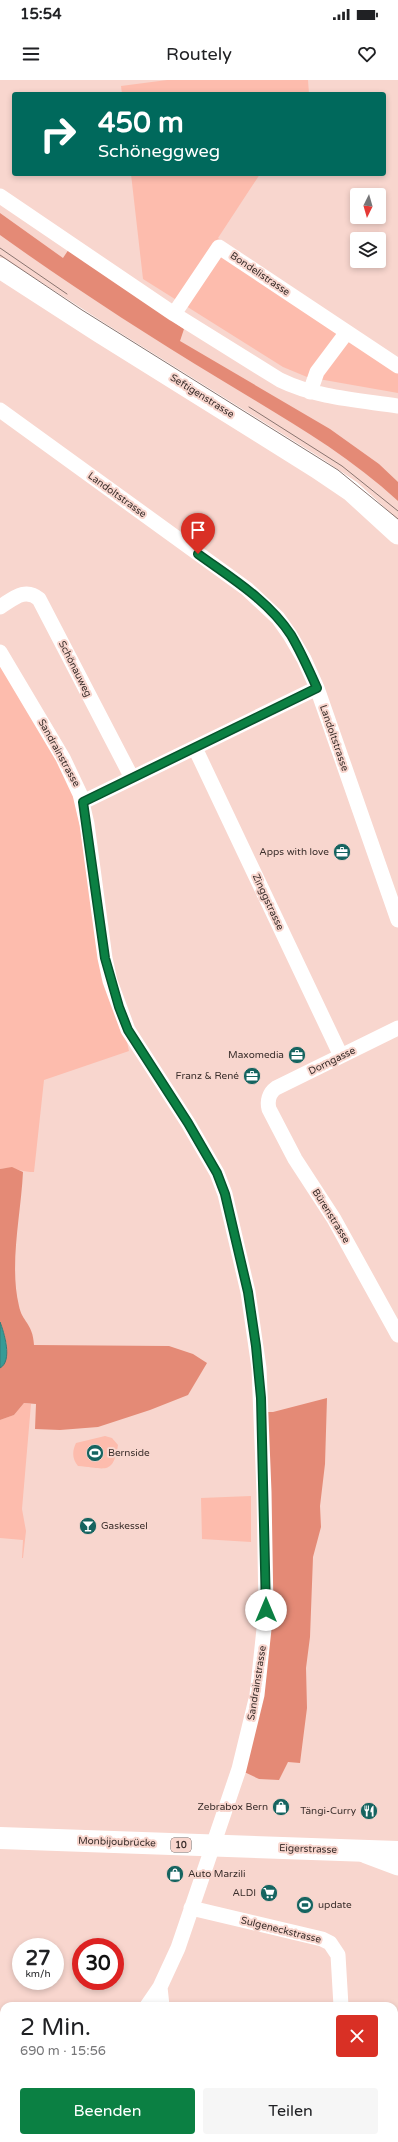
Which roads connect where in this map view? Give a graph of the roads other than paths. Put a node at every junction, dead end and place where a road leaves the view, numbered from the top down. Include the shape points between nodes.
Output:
1 (0, 196) edge
2 (0, 268) edge
3 (174, 314) junction
4 (347, 332) junction
5 (398, 366) edge
6 (310, 392) junction
7 (398, 406) edge
8 (0, 410) edge
9 (398, 534) edge
10 (0, 607) edge
11 (0, 652) edge
12 (317, 688) junction
13 (195, 748) junction
14 (132, 778) junction
15 (83, 802) junction
16 (398, 920) edge
17 (398, 1028) edge
18 (341, 1056) junction
19 (270, 1097) joint
20 (398, 1335) edge
21 (0, 1838) edge
22 (398, 1843) edge
23 (257, 1848) joint
24 (359, 1851) junction
25 (398, 1852) edge
26 (398, 1865) edge
27 (191, 1908) junction
28 (160, 1987) junction
29 (150, 2002) edge
30 (162, 2002) edge
31 (341, 2002) edge

1 - 3 street
2 - 9 main road, Seftigenstrasse via 317,468 351,491
3 - 4 street, Bondelistrasse via 219,247
3 - 6 street via 264,371 298,389
4 - 5 street, Bondelistrasse
4 - 6 street via 317,372
6 - 7 street
8 - 12 street, Landoltstrasse via 261,601 290,635
10 - 14 street, Schönauweg via 24,593 31,593 39,599
11 - 15 street, Sandrainstrasse via 64,758
12 - 13 street
12 - 16 street, Landoltstrasse
13 - 14 street
13 - 18 street, Zinggstrasse
14 - 15 street
15 - 27 street, Sandrainstrasse via 110,981 128,1030 217,1173 225,1194 248,1292 258,1368 266,1577 261,1669 239,1769
17 - 18 street, Dorngasse
18 - 19 street, Dorngasse via 276,1088
19 - 20 street, Bürenstrasse via 269,1109 294,1159 334,1219
21 - 23 main road, Monbijoubrücke / 10
22 - 24 main road, Eigerstrasse
23 - 24 main road, Eigerstrasse / 10
24 - 25 main road, Eigerstrasse / 10
24 - 26 main road, Eigerstrasse
27 - 28 street, Sandrainstrasse via 178,1948
27 - 31 street, Sulgeneckstrasse via 330,1943 338,1955
28 - 29 street, Sandrainstrasse
28 - 30 street

